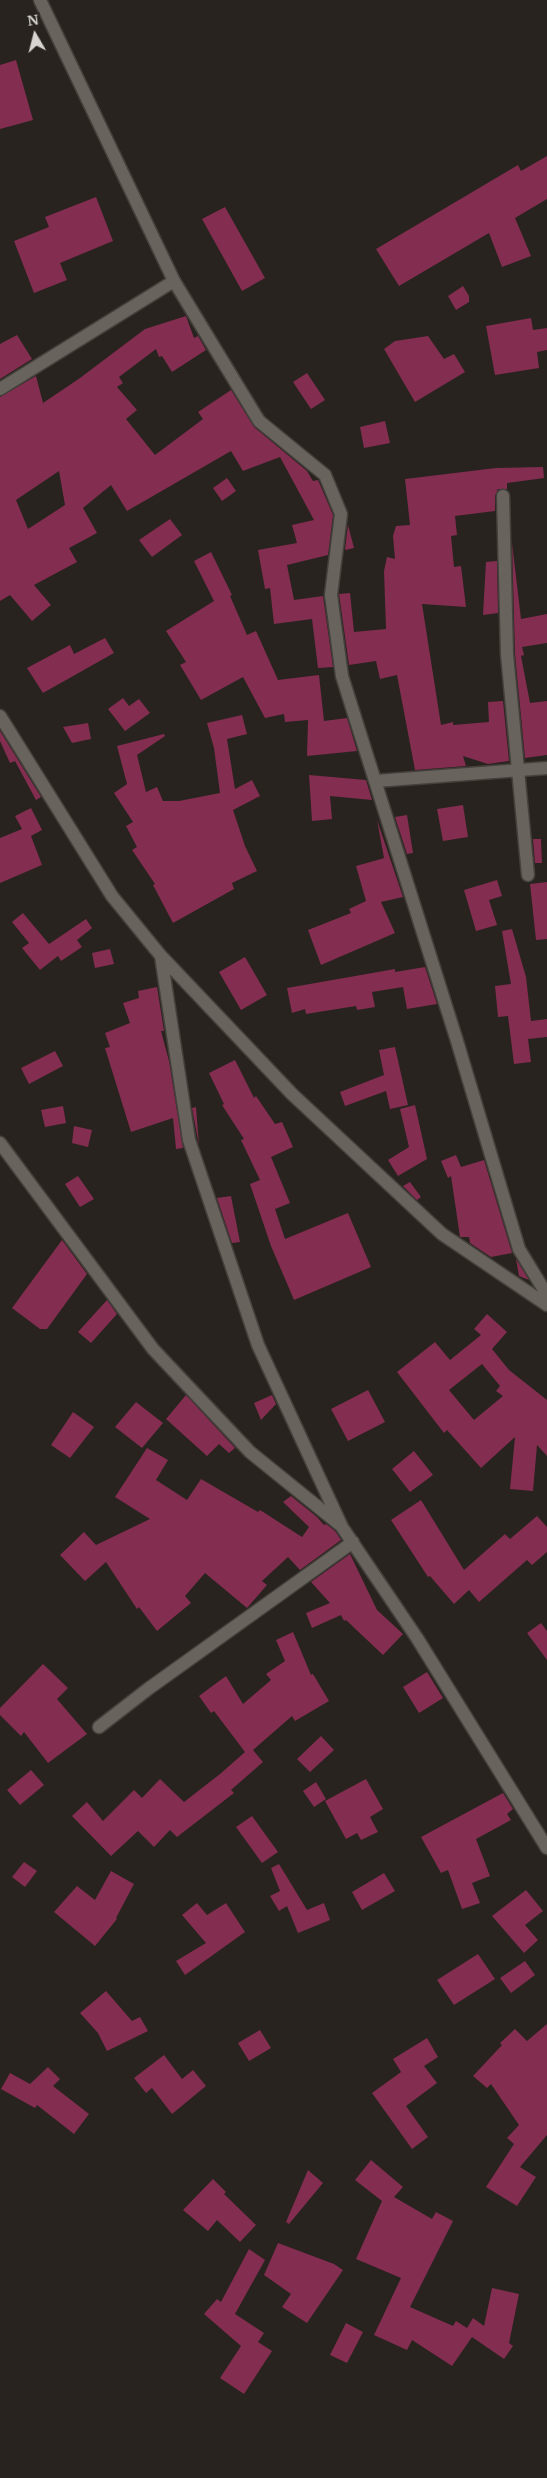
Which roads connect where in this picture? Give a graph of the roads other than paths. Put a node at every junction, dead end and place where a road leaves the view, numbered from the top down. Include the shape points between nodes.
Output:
1 (40, 0) edge
2 (174, 281) junction
3 (0, 389) edge
4 (504, 496) dead end
5 (0, 716) edge
6 (547, 768) edge
7 (518, 770) junction
8 (376, 781) junction
9 (528, 875) dead end
10 (162, 956) junction
11 (0, 1143) edge
12 (547, 1295) edge
13 (547, 1305) edge
14 (342, 1527) junction
15 (353, 1542) junction
16 (99, 1727) dead end
17 (547, 1848) edge

1 - 2 street
2 - 3 street
2 - 8 street via 259,421 325,475 341,514 331,595 342,676
4 - 7 street via 507,654
5 - 10 street via 112,896
6 - 7 street
7 - 8 street
7 - 9 street
8 - 12 street via 519,1249
10 - 13 street via 292,1094 442,1234
10 - 14 street via 189,1140 258,1345
11 - 14 street via 153,1350 250,1452
14 - 15 street
15 - 16 street via 148,1688
15 - 17 street via 417,1638

